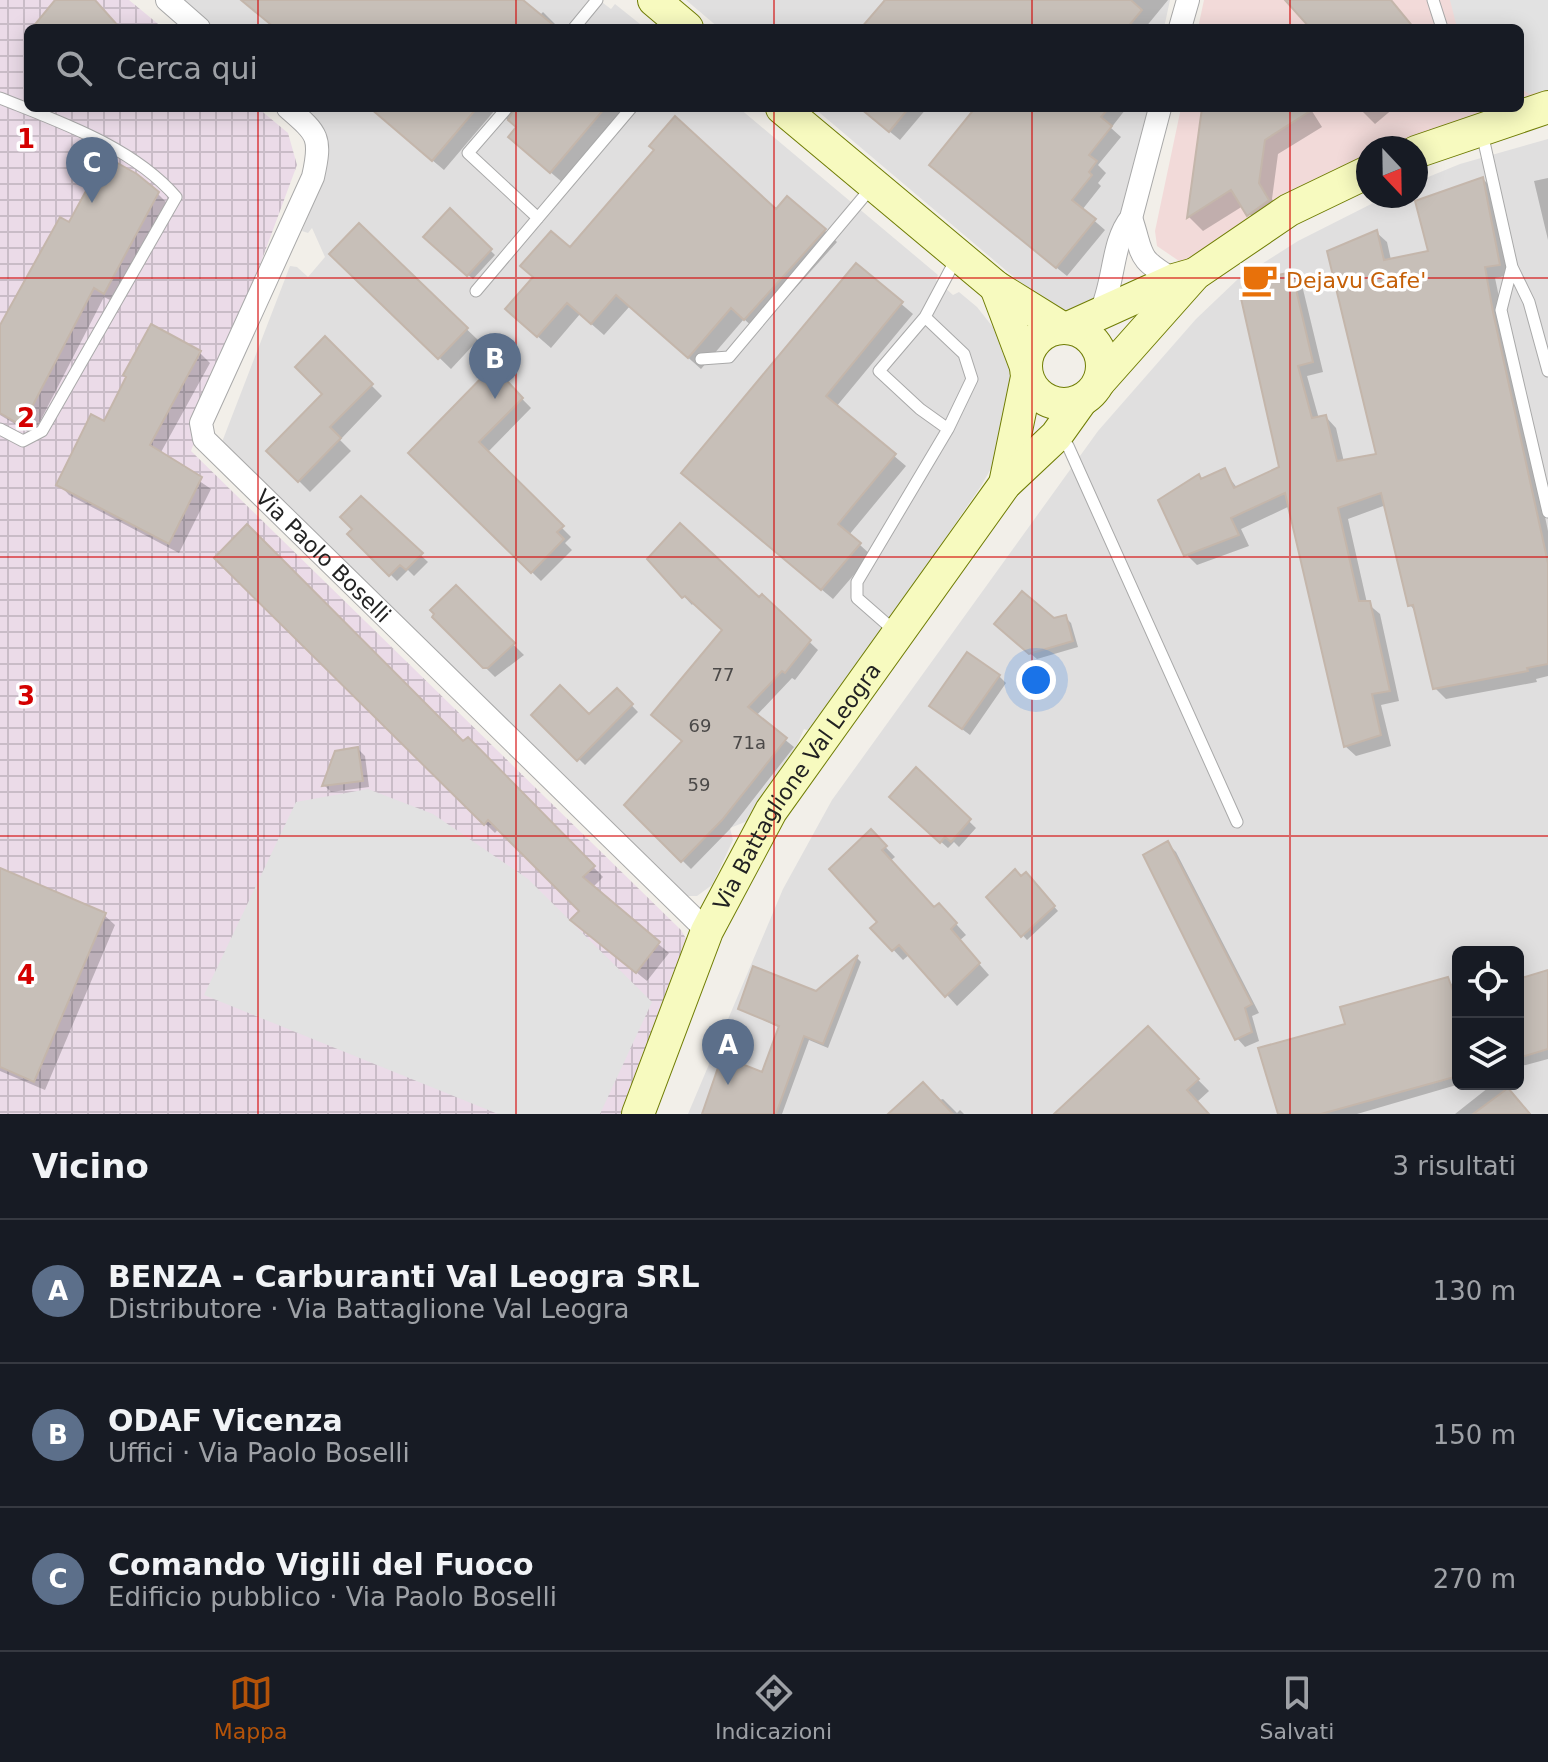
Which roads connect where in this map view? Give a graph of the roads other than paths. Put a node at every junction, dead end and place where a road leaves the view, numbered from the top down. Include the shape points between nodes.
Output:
1 (167, 0) edge
2 (597, 0) edge
3 (654, 0) edge
4 (1188, 0) edge
5 (1433, 0) edge
6 (194, 24) edge
7 (577, 24) edge
8 (682, 24) edge
9 (1181, 24) edge
10 (1441, 24) edge
11 (0, 98) edge
12 (1548, 107) edge
13 (24, 108) edge
14 (32, 112) edge
15 (293, 112) edge
16 (504, 112) edge
17 (628, 112) edge
18 (787, 112) edge
19 (1159, 112) edge
20 (1498, 119) edge
21 (1428, 147) edge
22 (1356, 178) edge
23 (874, 185) junction
24 (538, 218) junction
25 (1131, 218) junction
26 (958, 255) junction
27 (1512, 267) junction
28 (1184, 277) junction
29 (996, 287) junction
30 (476, 291) dead end
31 (1100, 313) junction
32 (925, 317) junction
33 (1065, 328) junction
34 (701, 359) dead end
35 (1026, 371) junction
36 (1548, 371) edge
37 (1090, 392) junction
38 (0, 429) edge
39 (948, 429) junction
40 (1056, 436) junction
41 (1005, 484) junction
42 (1548, 512) edge
43 (899, 634) junction
44 (1237, 822) dead end
45 (707, 931) junction
46 (638, 1114) edge

1 - 6 street
2 - 7 lane
3 - 8 street
4 - 9 street
5 - 10 lane
11 - 13 lane
12 - 20 street
14 - 38 lane via 104,143 159,177 176,197 42,431 23,441
15 - 45 street, Via Paolo Boselli via 316,132 319,148 313,177 201,423 204,439
16 - 24 lane via 468,153
17 - 24 lane
18 - 23 street
19 - 25 street
20 - 21 street
20 - 27 lane
22 - 28 street via 1289,210
23 - 26 street
23 - 34 lane via 729,357
24 - 30 lane
25 - 28 street via 1138,250 1154,268
25 - 31 street via 1121,230 1111,286
26 - 29 street
26 - 32 lane
27 - 36 lane via 1529,302
27 - 42 lane via 1501,310
28 - 31 street
28 - 37 street, Via Battaglione Val Leogra
29 - 33 street
29 - 35 street
31 - 33 street
32 - 39 lane via 964,354 972,379
32 - 39 lane via 879,371
33 - 35 street via 1037,339
33 - 37 street via 1082,332 1099,350 1102,361
35 - 37 street via 1046,401 1069,405
35 - 41 street, Via Battaglione Val Leogra
37 - 40 street, Via Battaglione Val Leogra
39 - 43 lane via 857,582 857,598
40 - 41 street, Via Battaglione Val Leogra
40 - 44 lane via 1068,446
41 - 43 street, Via Battaglione Val Leogra
43 - 45 street, Via Battaglione Val Leogra via 771,811
45 - 46 street, Via Battaglione Val Leogra

